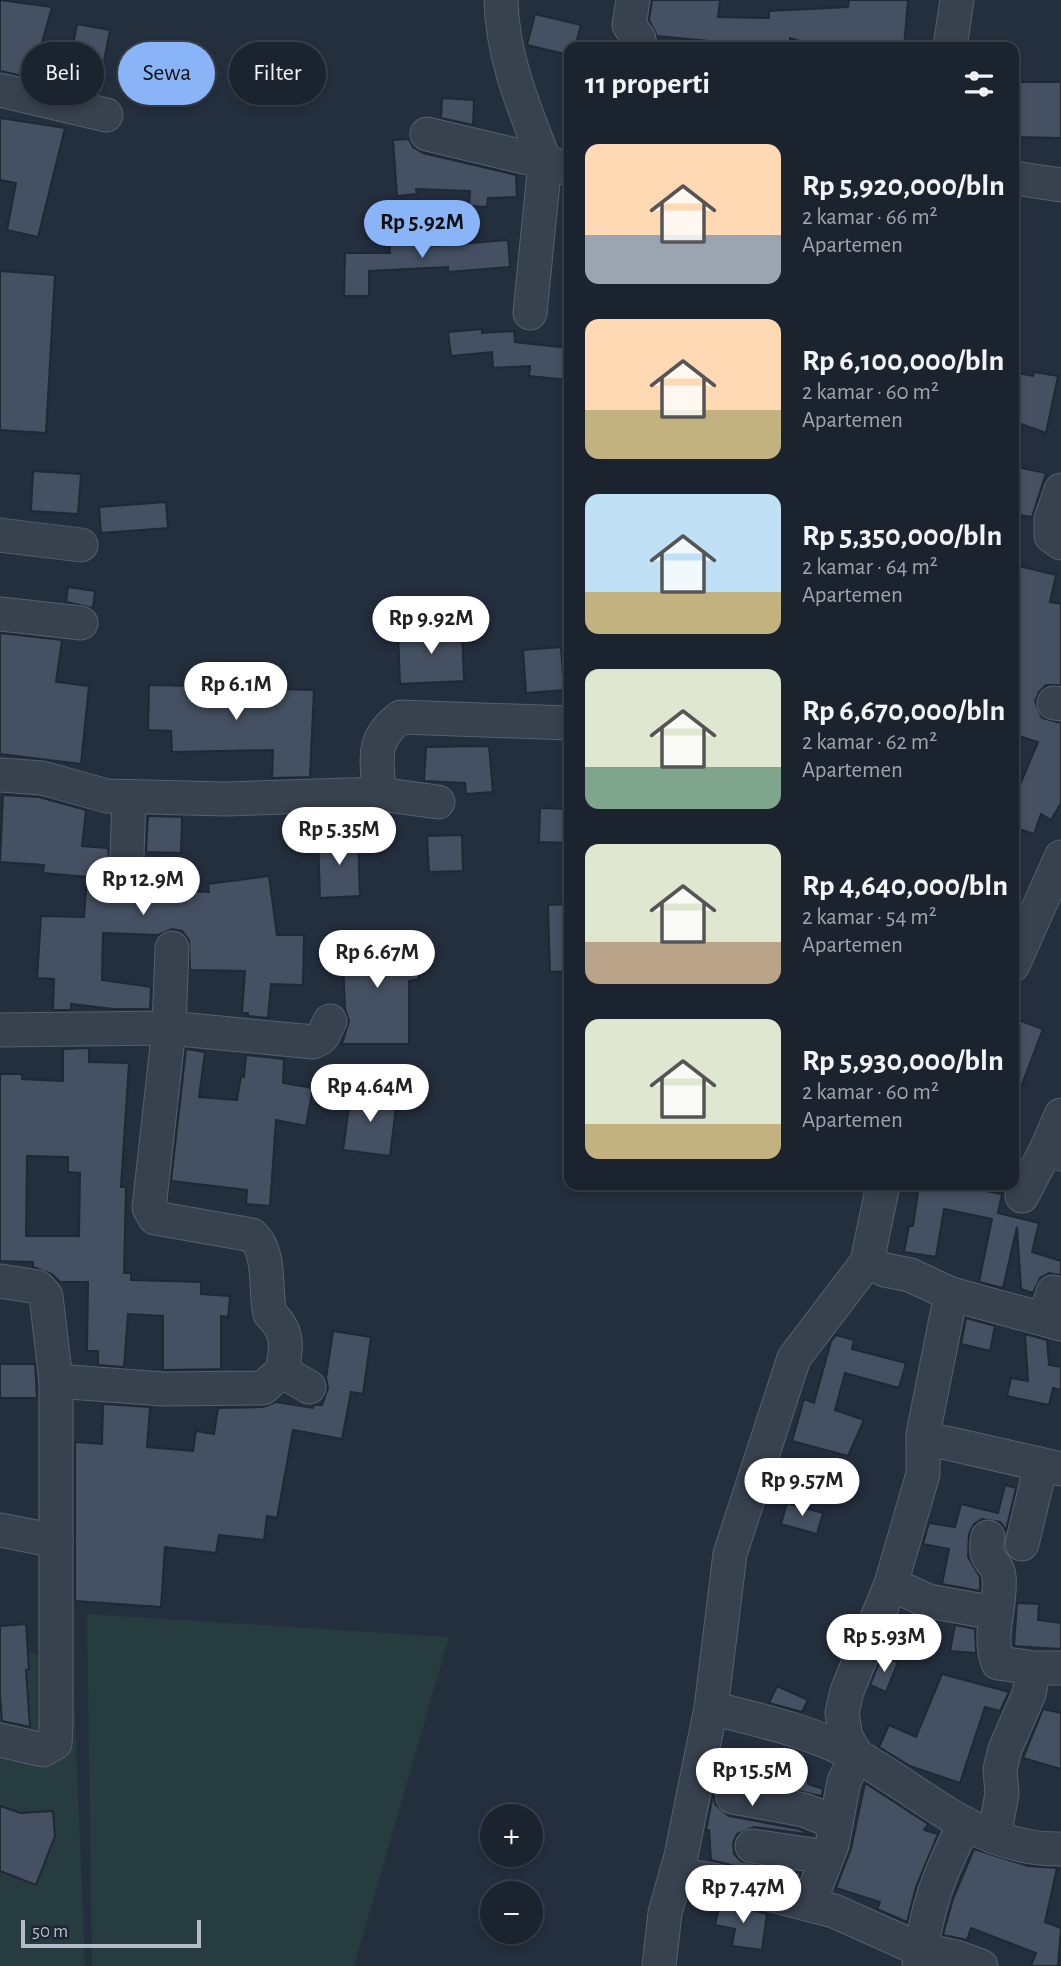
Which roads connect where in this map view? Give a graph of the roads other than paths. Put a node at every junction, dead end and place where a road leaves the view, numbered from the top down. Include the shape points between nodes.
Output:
1 (501, 0) edge
2 (633, 0) edge
3 (957, 0) edge
4 (639, 42) edge
5 (951, 42) edge
6 (0, 90) edge
7 (106, 115) dead end
8 (427, 134) dead end
9 (557, 165) edge
10 (1019, 179) edge
11 (1061, 186) edge
12 (530, 313) dead end
13 (1061, 490) edge
14 (0, 535) edge
15 (1061, 543) edge
16 (81, 545) dead end
17 (0, 614) edge
18 (81, 623) dead end
19 (564, 723) edge
20 (0, 775) edge
21 (367, 794) junction
22 (129, 797) junction
23 (438, 802) dead end
24 (127, 857) dead end
25 (1061, 857) edge
26 (172, 948) dead end
27 (1019, 952) edge
28 (331, 1021) dead end
29 (169, 1028) junction
30 (0, 1030) edge
31 (1061, 1115) edge
32 (1054, 1151) edge
33 (882, 1190) edge
34 (1022, 1196) dead end
35 (867, 1262) junction
36 (0, 1281) edge
37 (951, 1294) junction
38 (1053, 1312) edge
39 (56, 1381) junction
40 (923, 1440) junction
41 (1051, 1467) edge
42 (0, 1530) edge
43 (988, 1537) dead end
44 (56, 1541) junction
45 (1022, 1544) dead end
46 (891, 1584) junction
47 (995, 1613) junction
48 (1048, 1668) edge
49 (710, 1707) junction
50 (0, 1740) edge
51 (857, 1756) junction
52 (733, 1797) dead end
53 (979, 1831) junction
54 (837, 1844) junction
55 (752, 1846) dead end
56 (1061, 1849) edge
57 (676, 1874) junction
58 (809, 1904) junction
59 (920, 1958) edge
60 (659, 1966) edge
61 (981, 1966) edge

1 - 9 street via 515,81
2 - 4 street via 629,25
3 - 5 street
6 - 7 street
8 - 9 street
9 - 12 street
10 - 11 street
13 - 15 street via 1051,519 1051,536
14 - 16 street
17 - 18 street
19 - 21 street via 401,717 378,740
20 - 22 street via 42,778 107,796
21 - 22 street
21 - 23 street
22 - 24 street
25 - 27 street
26 - 29 street
28 - 29 street via 322,1037 313,1042
29 - 30 street
29 - 39 street via 149,1208 155,1218 251,1235 260,1243 270,1314 286,1334 295,1379 263,1388 228,1390
31 - 32 street
32 - 34 street
33 - 35 street
35 - 37 street via 911,1275
35 - 49 street via 794,1358 730,1554
36 - 39 street via 44,1291
37 - 38 street
37 - 40 street
39 - 44 street
40 - 41 street
40 - 46 street via 923,1474
41 - 45 street
42 - 44 street
43 - 47 street via 986,1555 999,1577
44 - 50 street via 55,1743 43,1750
46 - 47 street via 929,1601
46 - 51 street via 842,1713 846,1737
47 - 48 street via 993,1648 998,1663
48 - 53 street via 1029,1694 1005,1749 1000,1769 1002,1794
49 - 51 street via 771,1723
49 - 57 street
51 - 53 street
51 - 54 street via 844,1781
52 - 54 street via 804,1810
53 - 56 street via 1031,1849
53 - 59 street via 940,1872
54 - 55 street
54 - 58 street
57 - 58 street
57 - 60 street via 665,1913
58 - 59 street via 856,1919
59 - 61 street via 956,1957

